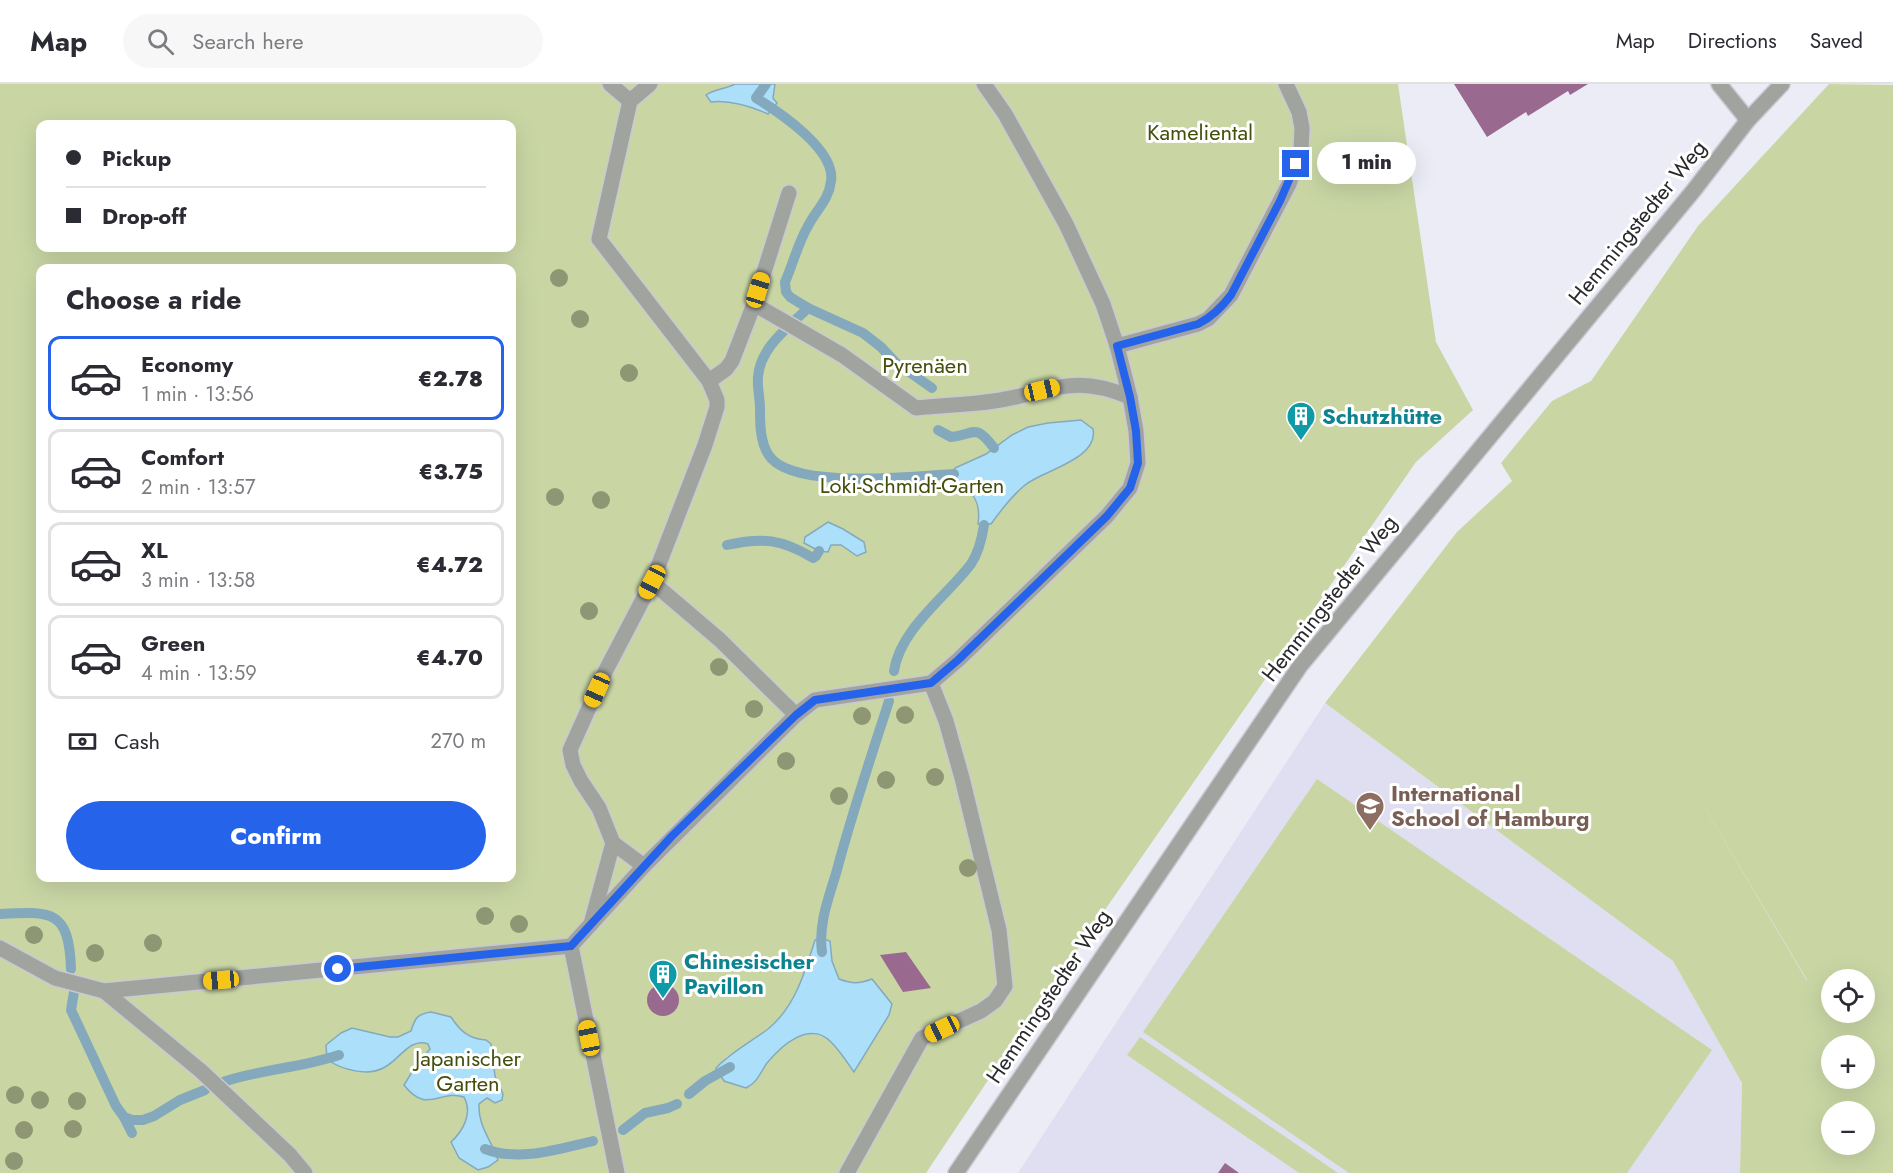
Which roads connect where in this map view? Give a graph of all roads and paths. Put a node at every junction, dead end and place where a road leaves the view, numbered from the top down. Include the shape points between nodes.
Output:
1 (610, 84) edge
2 (650, 84) edge
3 (984, 84) edge
4 (1286, 84) edge
5 (1719, 84) edge
6 (1782, 84) edge
7 (630, 101) junction
8 (1748, 120) junction
9 (789, 193) dead end
10 (754, 304) junction
11 (1117, 346) junction
12 (709, 381) junction
13 (1130, 397) junction
14 (652, 582) junction
15 (931, 683) junction
16 (796, 715) junction
17 (614, 843) junction
18 (644, 866) junction
19 (591, 924) junction
20 (571, 946) junction
21 (0, 948) edge
22 (104, 991) junction
23 (305, 1173) edge
24 (617, 1173) edge
25 (847, 1173) edge
26 (956, 1173) edge

1 - 7 street
2 - 7 street
3 - 11 street via 1066,224 1103,304
4 - 11 street via 1299,112 1301,150 1289,184 1231,295 1198,324
5 - 8 street
6 - 8 street, Hemmingstedter Weg
7 - 12 street via 599,239
8 - 26 street, Hemmingstedter Weg via 1300,666
9 - 10 street
10 - 12 street via 732,361
10 - 13 street via 842,355 916,408 995,401 1065,385 1090,385
11 - 13 street
12 - 14 street via 717,406
13 - 15 street via 1138,463 1130,488 1054,569
14 - 16 street via 720,640
14 - 17 street via 570,750 581,782 599,808
15 - 16 street via 815,700
15 - 25 street via 962,778 999,930 1005,986 995,1002 981,1011 922,1038
16 - 18 street
17 - 18 street
17 - 19 street
18 - 19 street
19 - 20 street
20 - 22 street
20 - 24 street
21 - 22 street via 55,978
22 - 23 street via 201,1071

